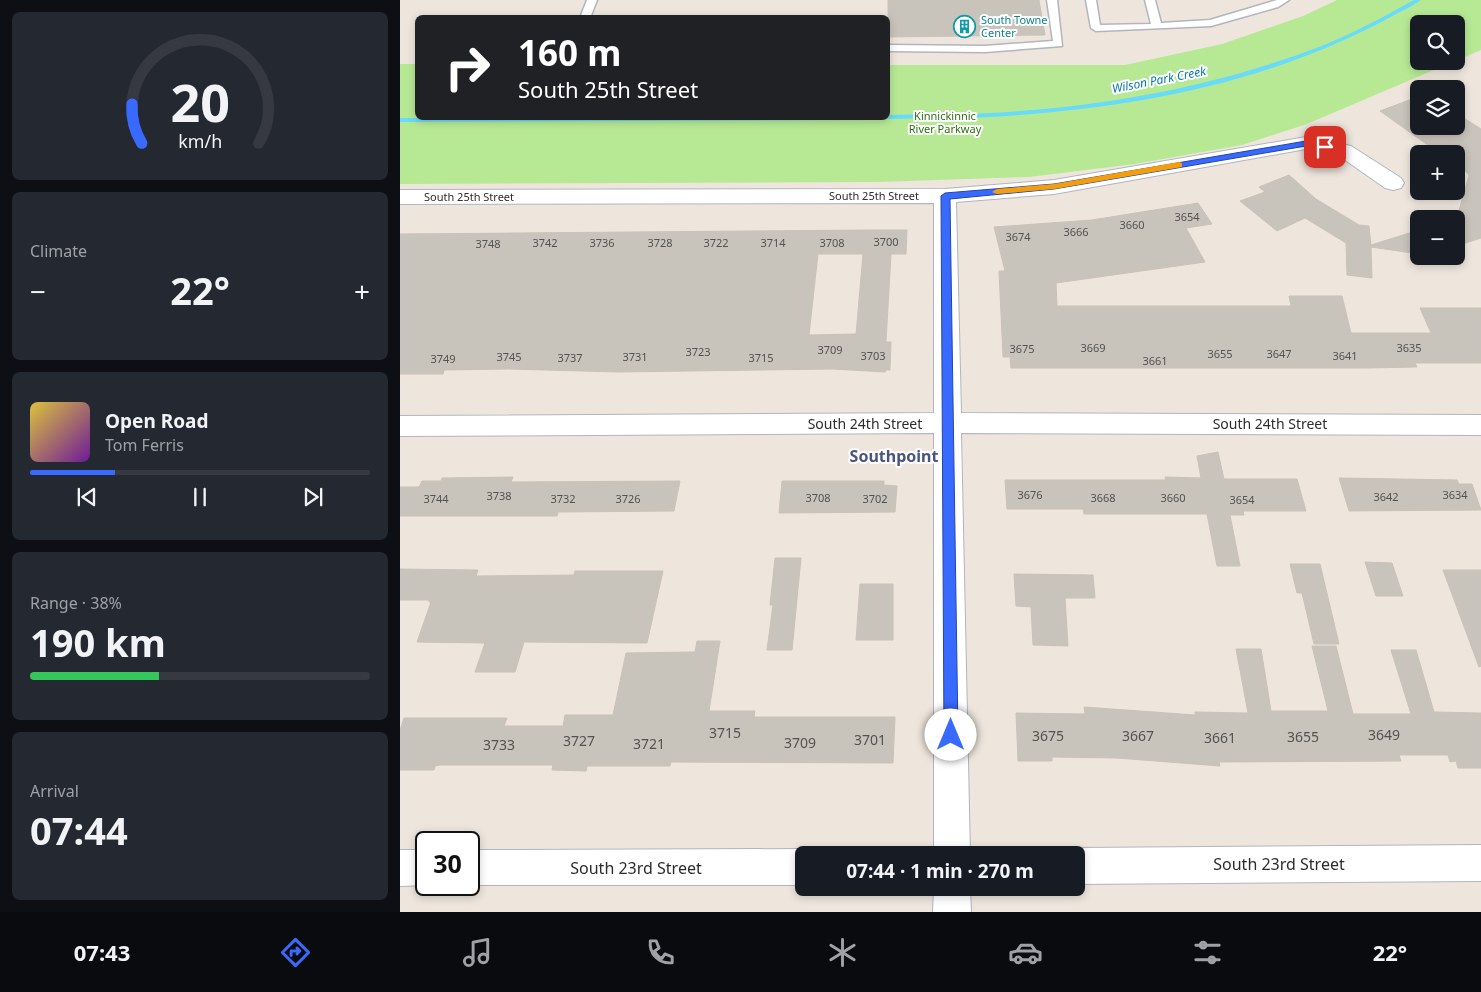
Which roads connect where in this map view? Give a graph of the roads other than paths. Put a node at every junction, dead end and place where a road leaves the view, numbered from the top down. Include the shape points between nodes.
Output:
1 (592, 0) edge
2 (1052, 0) edge
3 (1091, 0) edge
4 (1150, 0) edge
5 (1284, 0) edge
6 (586, 15) edge
7 (1156, 27) junction
8 (890, 48) edge
9 (1393, 183) dead end
10 (945, 196) junction
11 (400, 197) edge
12 (948, 423) junction
13 (1481, 424) edge
14 (400, 426) edge
15 (952, 846) edge
16 (1481, 863) edge
17 (1085, 866) edge
18 (400, 868) edge
19 (415, 868) edge
20 (480, 868) edge
21 (795, 868) edge
22 (952, 896) edge
23 (952, 912) edge

1 - 6 lane
2 - 8 lane via 1058,44 985,49
3 - 7 lane via 1096,28
4 - 7 lane
5 - 7 lane via 1211,23
9 - 10 street, South 25th Street via 1344,150 1306,143 1054,187
10 - 11 street, South 25th Street
10 - 12 street
12 - 13 street, South 24th Street
12 - 14 street, South 24th Street
12 - 15 street
16 - 17 street, South 23rd Street
18 - 19 street
20 - 21 street, South 23rd Street
22 - 23 street

